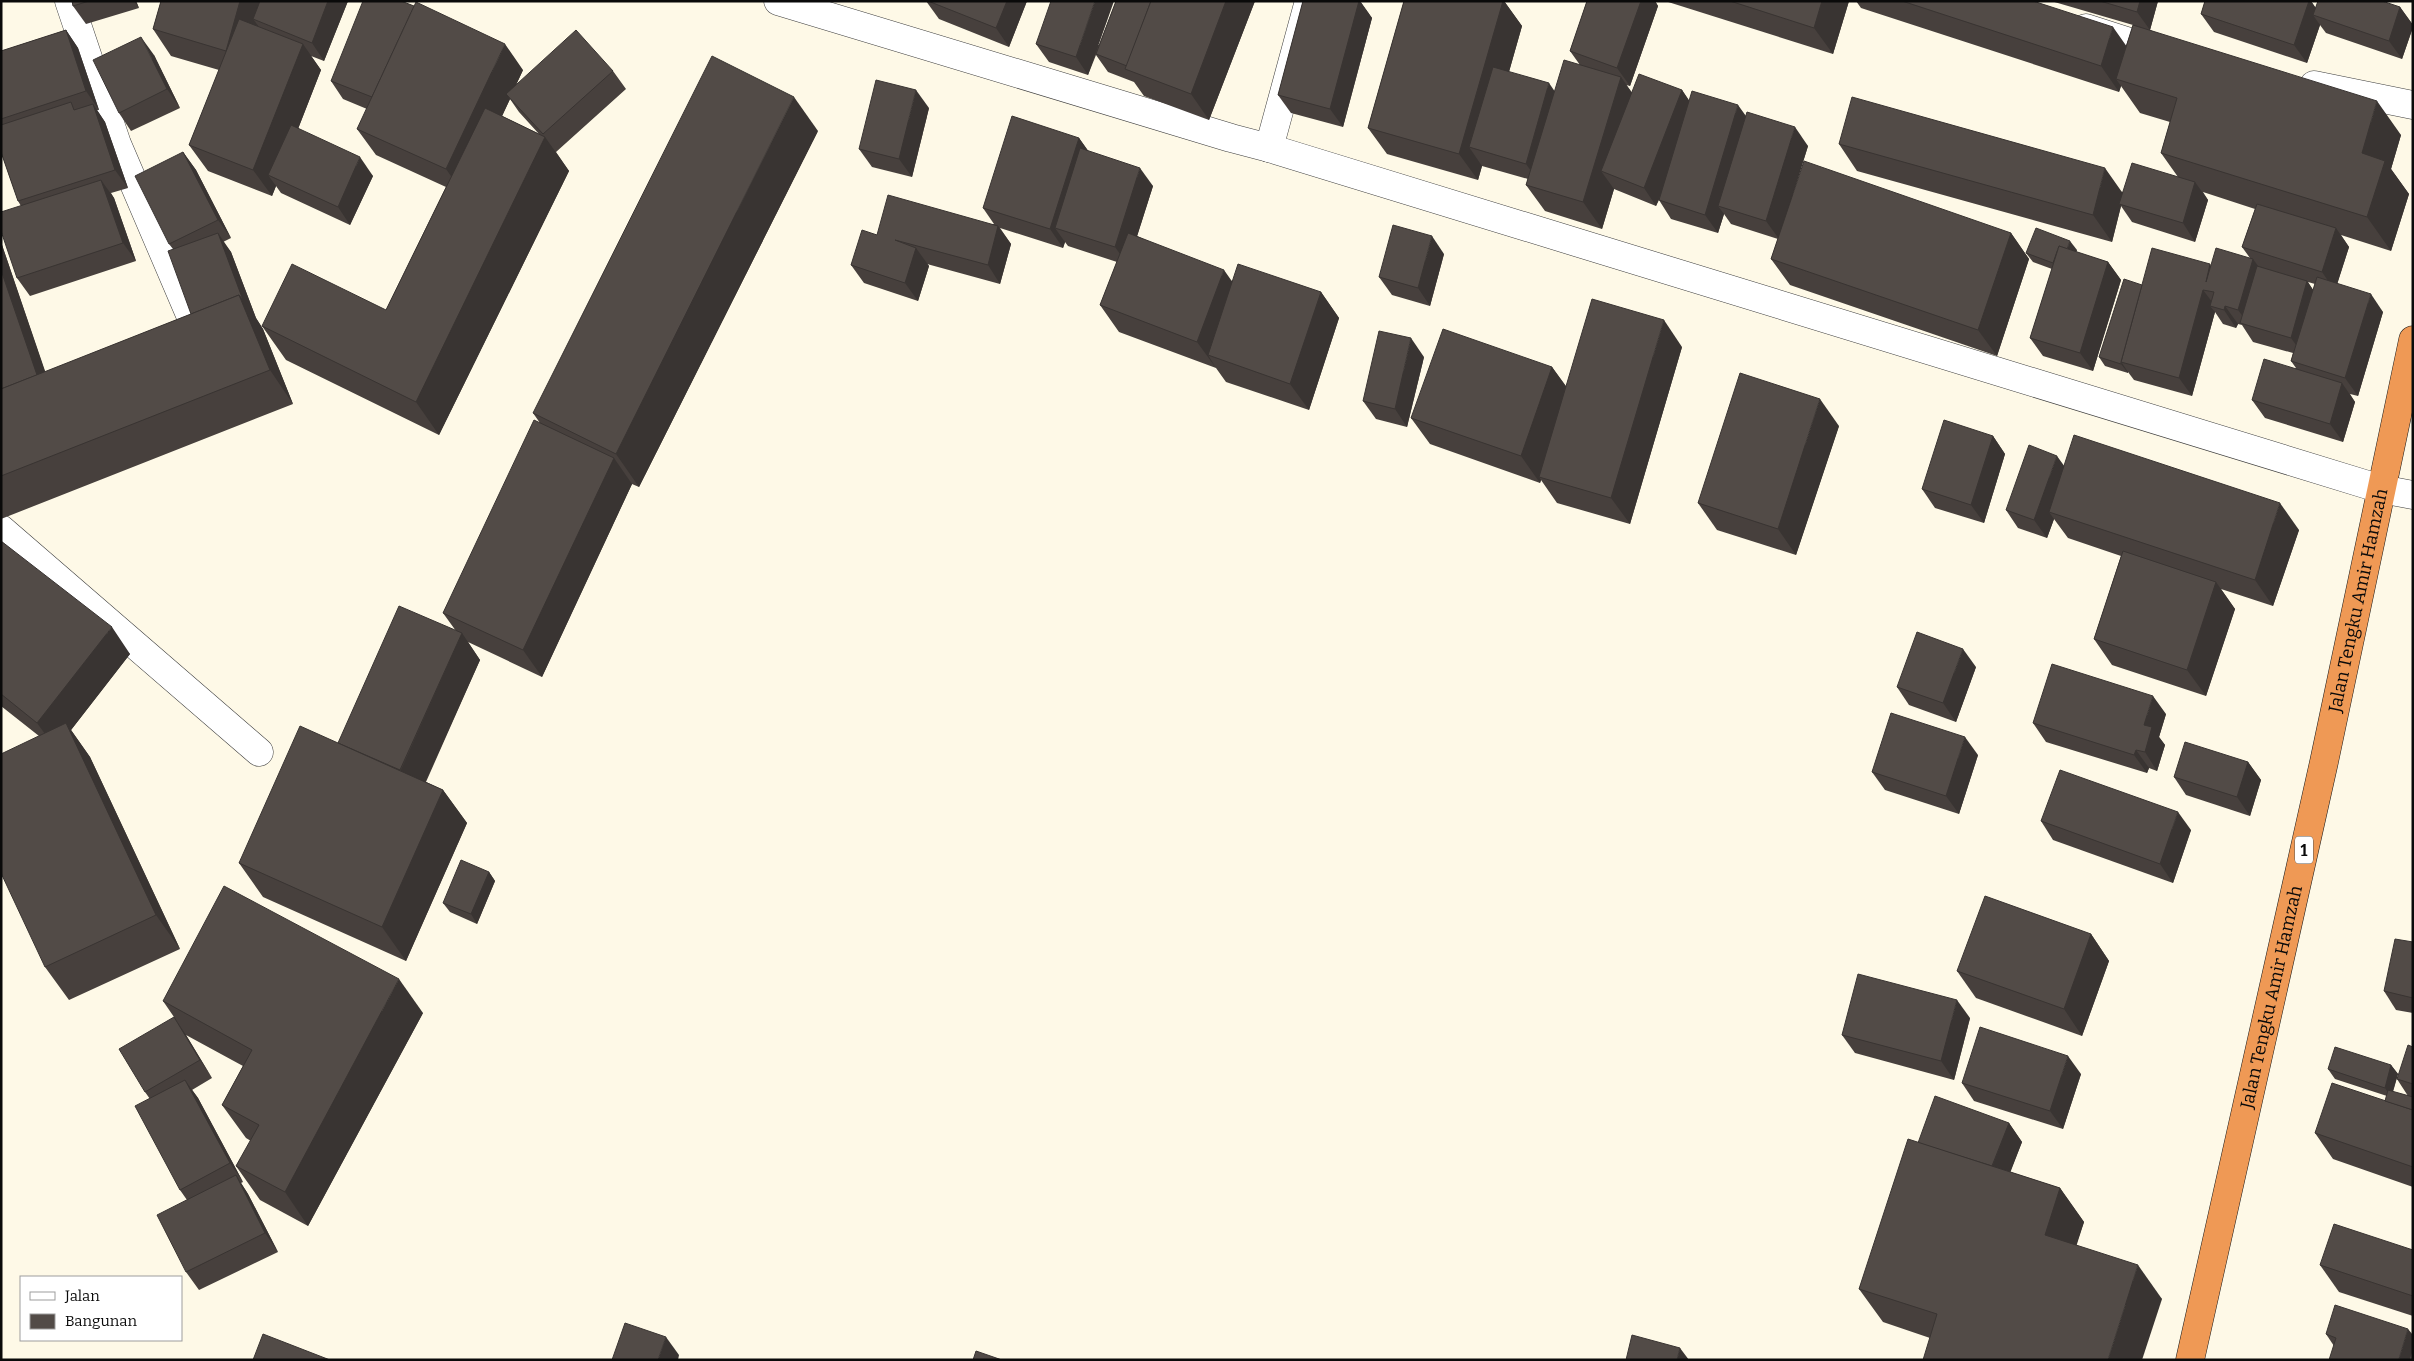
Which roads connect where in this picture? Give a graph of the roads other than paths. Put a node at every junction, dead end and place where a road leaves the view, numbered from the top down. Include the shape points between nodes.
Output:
1 (69, 1) edge
2 (778, 1) edge
3 (1309, 1) edge
4 (2067, 22) edge
5 (2186, 60) edge
6 (2290, 81) edge
7 (2413, 105) edge
8 (1269, 148) junction
9 (197, 331) edge
10 (2413, 340) edge
11 (2381, 489) junction
12 (2413, 496) edge
13 (1, 529) edge
14 (259, 752) dead end
15 (2190, 1360) edge

1 - 9 street via 117,144
2 - 8 street
3 - 8 street
4 - 5 street
6 - 7 street
8 - 11 street
10 - 11 highway, Jalan Tengku Amir Hamzah / 1
11 - 12 street
11 - 15 highway, Jalan Tengku Amir Hamzah / 1 via 2324,762
13 - 14 street

